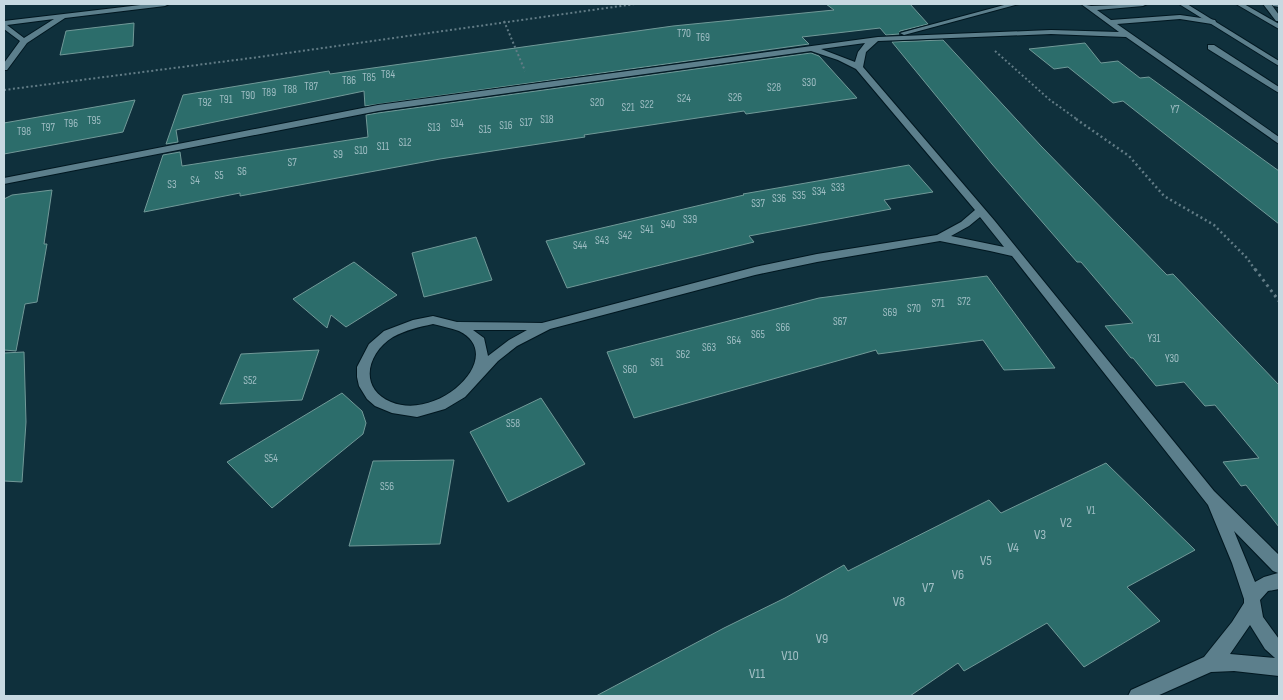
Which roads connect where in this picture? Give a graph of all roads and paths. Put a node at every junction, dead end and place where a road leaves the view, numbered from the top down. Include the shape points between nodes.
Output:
1 (165, 4) edge
2 (635, 4) edge
3 (1015, 4) edge
4 (1143, 4) edge
5 (1182, 4) edge
6 (1239, 4) edge
7 (1267, 4) edge
8 (1087, 6) edge
9 (66, 15) junction
10 (1279, 19) edge
11 (504, 21) junction
12 (1111, 22) junction
13 (1212, 22) junction
14 (4, 24) edge
15 (1279, 27) edge
16 (986, 35) junction
17 (1129, 35) junction
18 (876, 40) junction
19 (24, 41) junction
20 (1211, 47) dead end
21 (808, 49) junction
22 (1279, 64) edge
23 (860, 67) junction
24 (4, 68) edge
25 (531, 86) junction
26 (4, 90) edge
27 (1279, 91) edge
28 (1279, 141) edge
29 (4, 181) edge
30 (980, 210) junction
31 (940, 238) junction
32 (1016, 254) junction
33 (1279, 301) edge
34 (458, 325) junction
35 (546, 326) junction
36 (478, 376) junction
37 (1209, 496) junction
38 (1279, 566) edge
39 (1279, 581) edge
40 (1252, 601) junction
41 (1279, 651) edge
42 (1210, 663) junction
43 (1279, 666) edge
44 (1137, 696) edge

1 - 9 street
2 - 11 path
3 - 18 street
4 - 8 street
5 - 13 street
6 - 15 street
7 - 10 street
8 - 12 street
9 - 14 street
9 - 19 street
11 - 25 path
11 - 26 path
12 - 13 street via 1180,17
12 - 17 street
13 - 22 street
14 - 19 street
16 - 17 street via 1051,32
16 - 18 street
16 - 33 path via 996,52 1050,100 1129,156 1164,196 1214,225 1247,258
17 - 28 street
18 - 21 street
18 - 23 street via 863,50
19 - 24 street
20 - 27 street
21 - 23 street
21 - 25 street
23 - 30 street
25 - 29 street via 309,120
30 - 31 street via 965,224
30 - 32 street
31 - 32 street
31 - 35 street via 755,271
32 - 37 street
34 - 35 street
34 - 36 street via 476,336 482,348 483,362
34 - 36 street via 433,320 415,323 382,339 370,351 364,365 362,379 367,392 378,402 394,409 413,411 433,408 452,400
35 - 36 street via 513,343
37 - 38 street
37 - 40 street via 1236,553
39 - 40 street via 1268,582 1258,588
40 - 41 street via 1257,624
40 - 42 street via 1232,639
42 - 43 street
42 - 44 street

